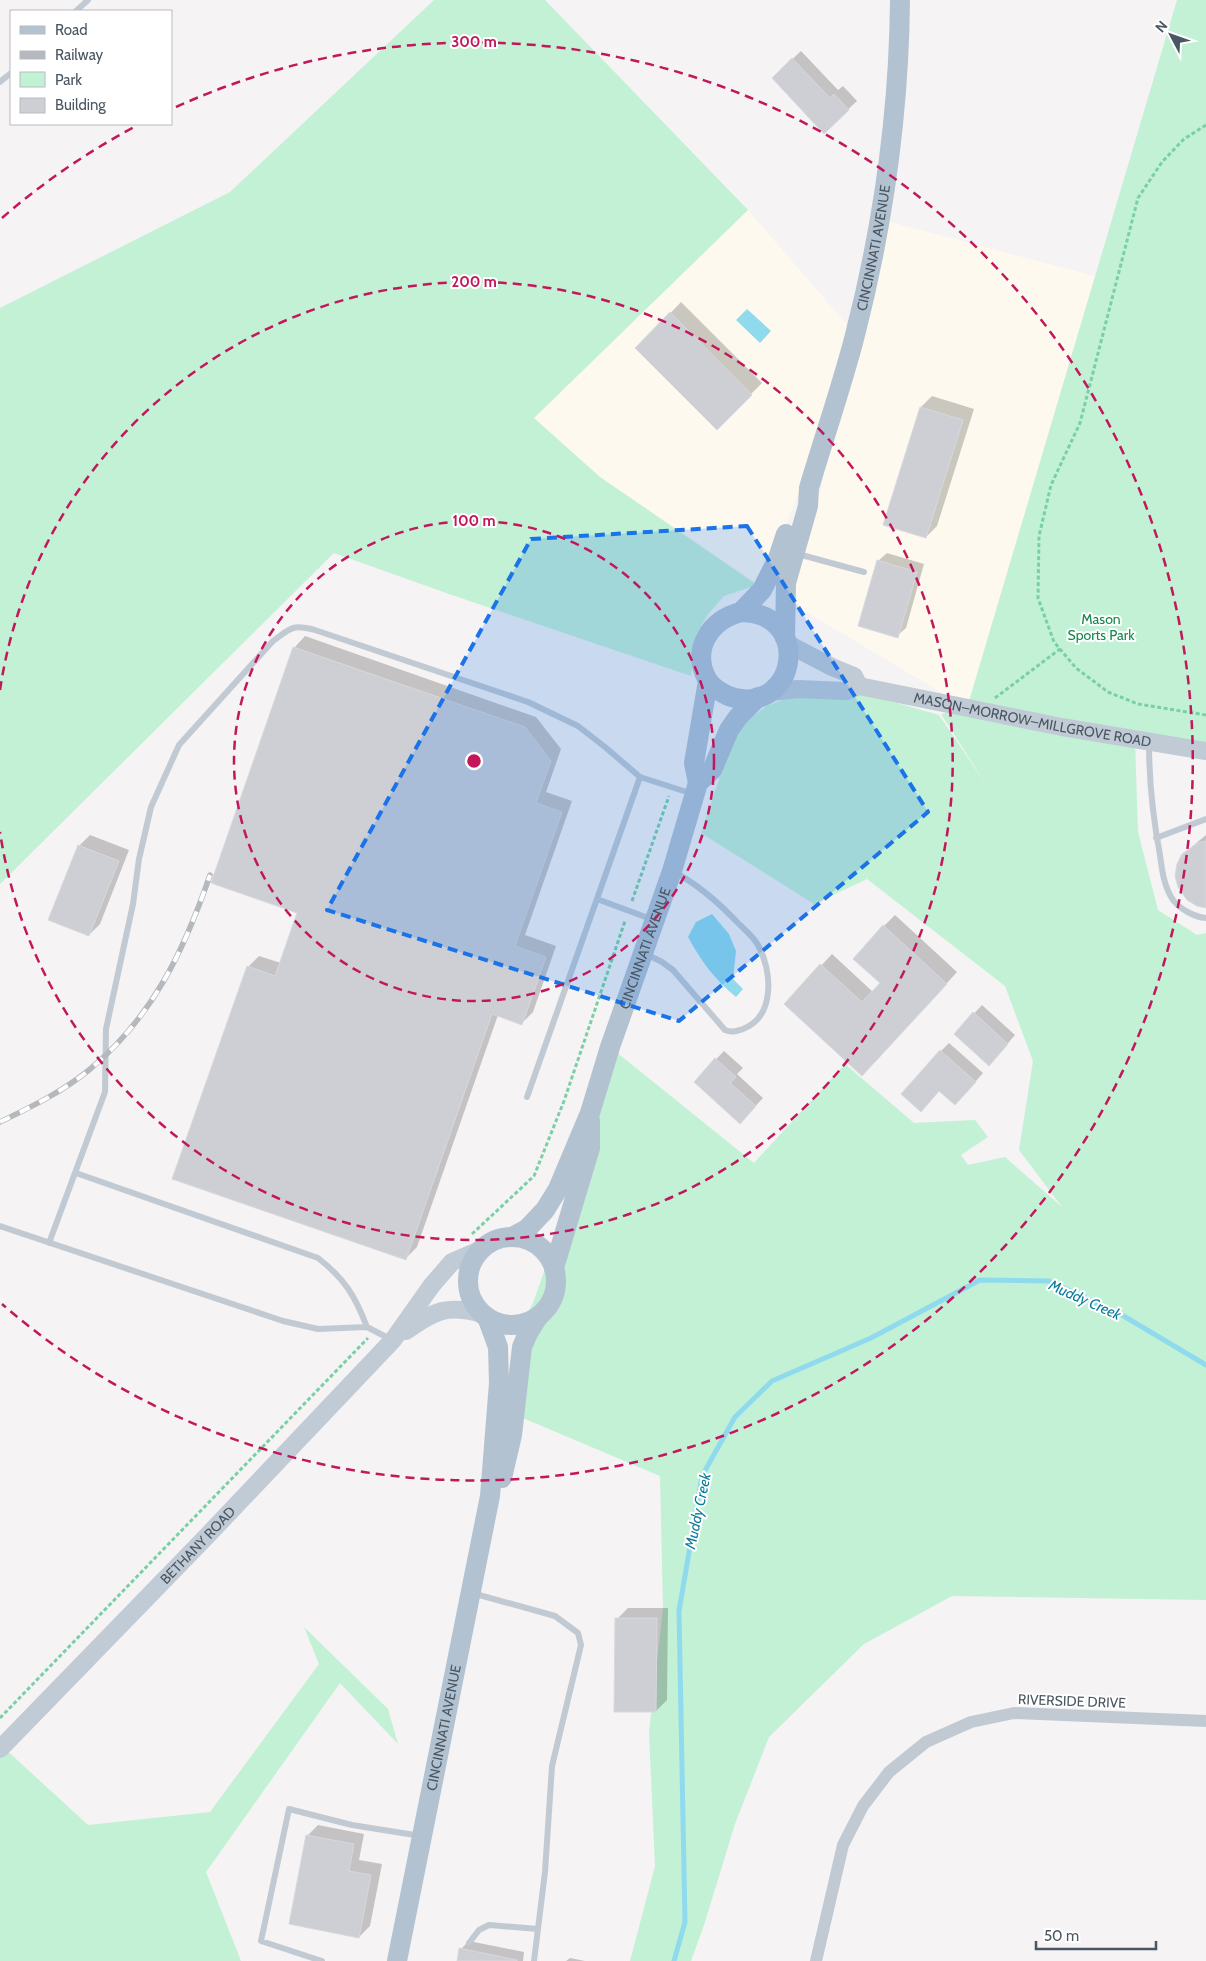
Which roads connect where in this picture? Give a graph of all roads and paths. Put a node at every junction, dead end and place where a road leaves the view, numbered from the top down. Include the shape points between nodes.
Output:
1 (88, 0) edge
2 (900, 0) edge
3 (77, 10) edge
4 (10, 74) edge
5 (0, 82) edge
6 (1206, 125) edge
7 (809, 488) junction
8 (794, 553) junction
9 (864, 572) dead end
10 (741, 612) junction
11 (787, 641) junction
12 (1060, 649) junction
13 (708, 681) junction
14 (860, 686) junction
15 (764, 694) junction
16 (994, 698) dead end
17 (1206, 715) edge
18 (1150, 742) junction
19 (1206, 751) edge
20 (640, 777) junction
21 (672, 787) junction
22 (696, 789) junction
23 (1206, 819) edge
24 (1156, 838) junction
25 (672, 871) junction
26 (597, 899) junction
27 (629, 911) junction
28 (1206, 918) edge
29 (655, 921) junction
30 (643, 953) junction
31 (527, 1097) dead end
32 (590, 1113) junction
33 (76, 1173) junction
34 (0, 1226) edge
35 (512, 1238) junction
36 (50, 1244) junction
37 (474, 1245) junction
38 (554, 1268) junction
39 (484, 1316) junction
40 (538, 1317) junction
41 (367, 1327) junction
42 (374, 1332) junction
43 (393, 1340) junction
44 (490, 1496) junction
45 (471, 1593) junction
46 (0, 1718) edge
47 (1206, 1721) edge
48 (0, 1748) edge
49 (422, 1837) junction
50 (538, 1929) junction
51 (469, 1943) dead end
52 (322, 1961) edge
53 (397, 1961) edge
54 (534, 1961) edge
55 (816, 1961) edge

1 - 3 lane
2 - 7 main road, CINCINNATI AVENUE via 895,98 875,241 855,335
4 - 5 lane
6 - 12 path via 1184,139 1168,156 1138,198 1080,423 1051,485 1039,536 1038,598 1054,642
7 - 8 main road, CINCINNATI AVENUE via 808,506
7 - 10 main road, CINCINNATI AVENUE via 797,503 778,558 762,590
8 - 9 lane
8 - 11 main road, CINCINNATI AVENUE via 786,583
10 - 11 main road via 771,620
10 - 13 main road via 721,620 707,635 702,656
11 - 14 main road, MASON–MORROW–MILLGROVE ROAD via 832,668 854,676
11 - 15 main road via 790,656 784,676
12 - 16 path
12 - 17 path via 1076,668 1108,692 1138,704
13 - 15 main road via 730,697 741,699
13 - 22 main road, CINCINNATI AVENUE via 694,763
14 - 15 main road, MASON–MORROW–MILLGROVE ROAD via 846,691 798,689
14 - 18 main road, MASON–MORROW–MILLGROVE ROAD via 1062,728
15 - 22 main road, CINCINNATI AVENUE via 738,717 712,770
18 - 19 main road, MASON–MORROW–MILLGROVE ROAD
18 - 24 lane
20 - 21 lane
20 - 26 lane
20 - 33 lane via 578,726 528,702 315,630 298,626 287,630 272,641 179,745 151,807 106,1029 105,1092
21 - 22 lane
21 - 27 path
22 - 25 main road, CINCINNATI AVENUE
23 - 24 lane
24 - 28 lane via 1168,891 1174,901 1192,914
25 - 29 main road, CINCINNATI AVENUE
25 - 30 lane via 717,901 757,944 764,959 768,1000 756,1021 746,1028 734,1032 725,1030 673,970
26 - 27 lane
26 - 31 lane
27 - 29 lane
27 - 37 path via 564,1101 534,1176
29 - 30 main road, CINCINNATI AVENUE
30 - 32 main road, CINCINNATI AVENUE
32 - 35 main road, CINCINNATI AVENUE via 558,1190 527,1229
32 - 38 main road, CINCINNATI AVENUE via 590,1148
33 - 36 lane
33 - 41 lane via 318,1258 336,1272 356,1298
34 - 36 lane
35 - 37 main road
35 - 38 main road via 524,1238 538,1245 549,1256
36 - 41 lane via 283,1321 318,1330
37 - 39 main road via 468,1275 469,1289 473,1302
37 - 43 main road, BETHANY ROAD via 452,1262
38 - 40 main road via 556,1285 552,1300
39 - 40 main road via 506,1325 521,1325
39 - 43 main road, BETHANY ROAD via 463,1308 442,1310
39 - 44 main road, CINCINNATI AVENUE via 498,1347 499,1383
40 - 44 main road, CINCINNATI AVENUE via 522,1347 512,1435 500,1486
41 - 42 lane
42 - 43 lane
42 - 46 path
43 - 48 main road, BETHANY ROAD
44 - 45 main road, CINCINNATI AVENUE
45 - 49 main road, CINCINNATI AVENUE
45 - 50 lane via 555,1616 578,1633 581,1645 552,1766
47 - 55 street, RIVERSIDE DRIVE via 1014,1713 970,1722 926,1742 889,1772 864,1806 843,1844
49 - 52 lane via 352,1825 290,1809 260,1941
49 - 53 main road, CINCINNATI AVENUE
50 - 51 lane via 489,1925 479,1930
50 - 54 lane

